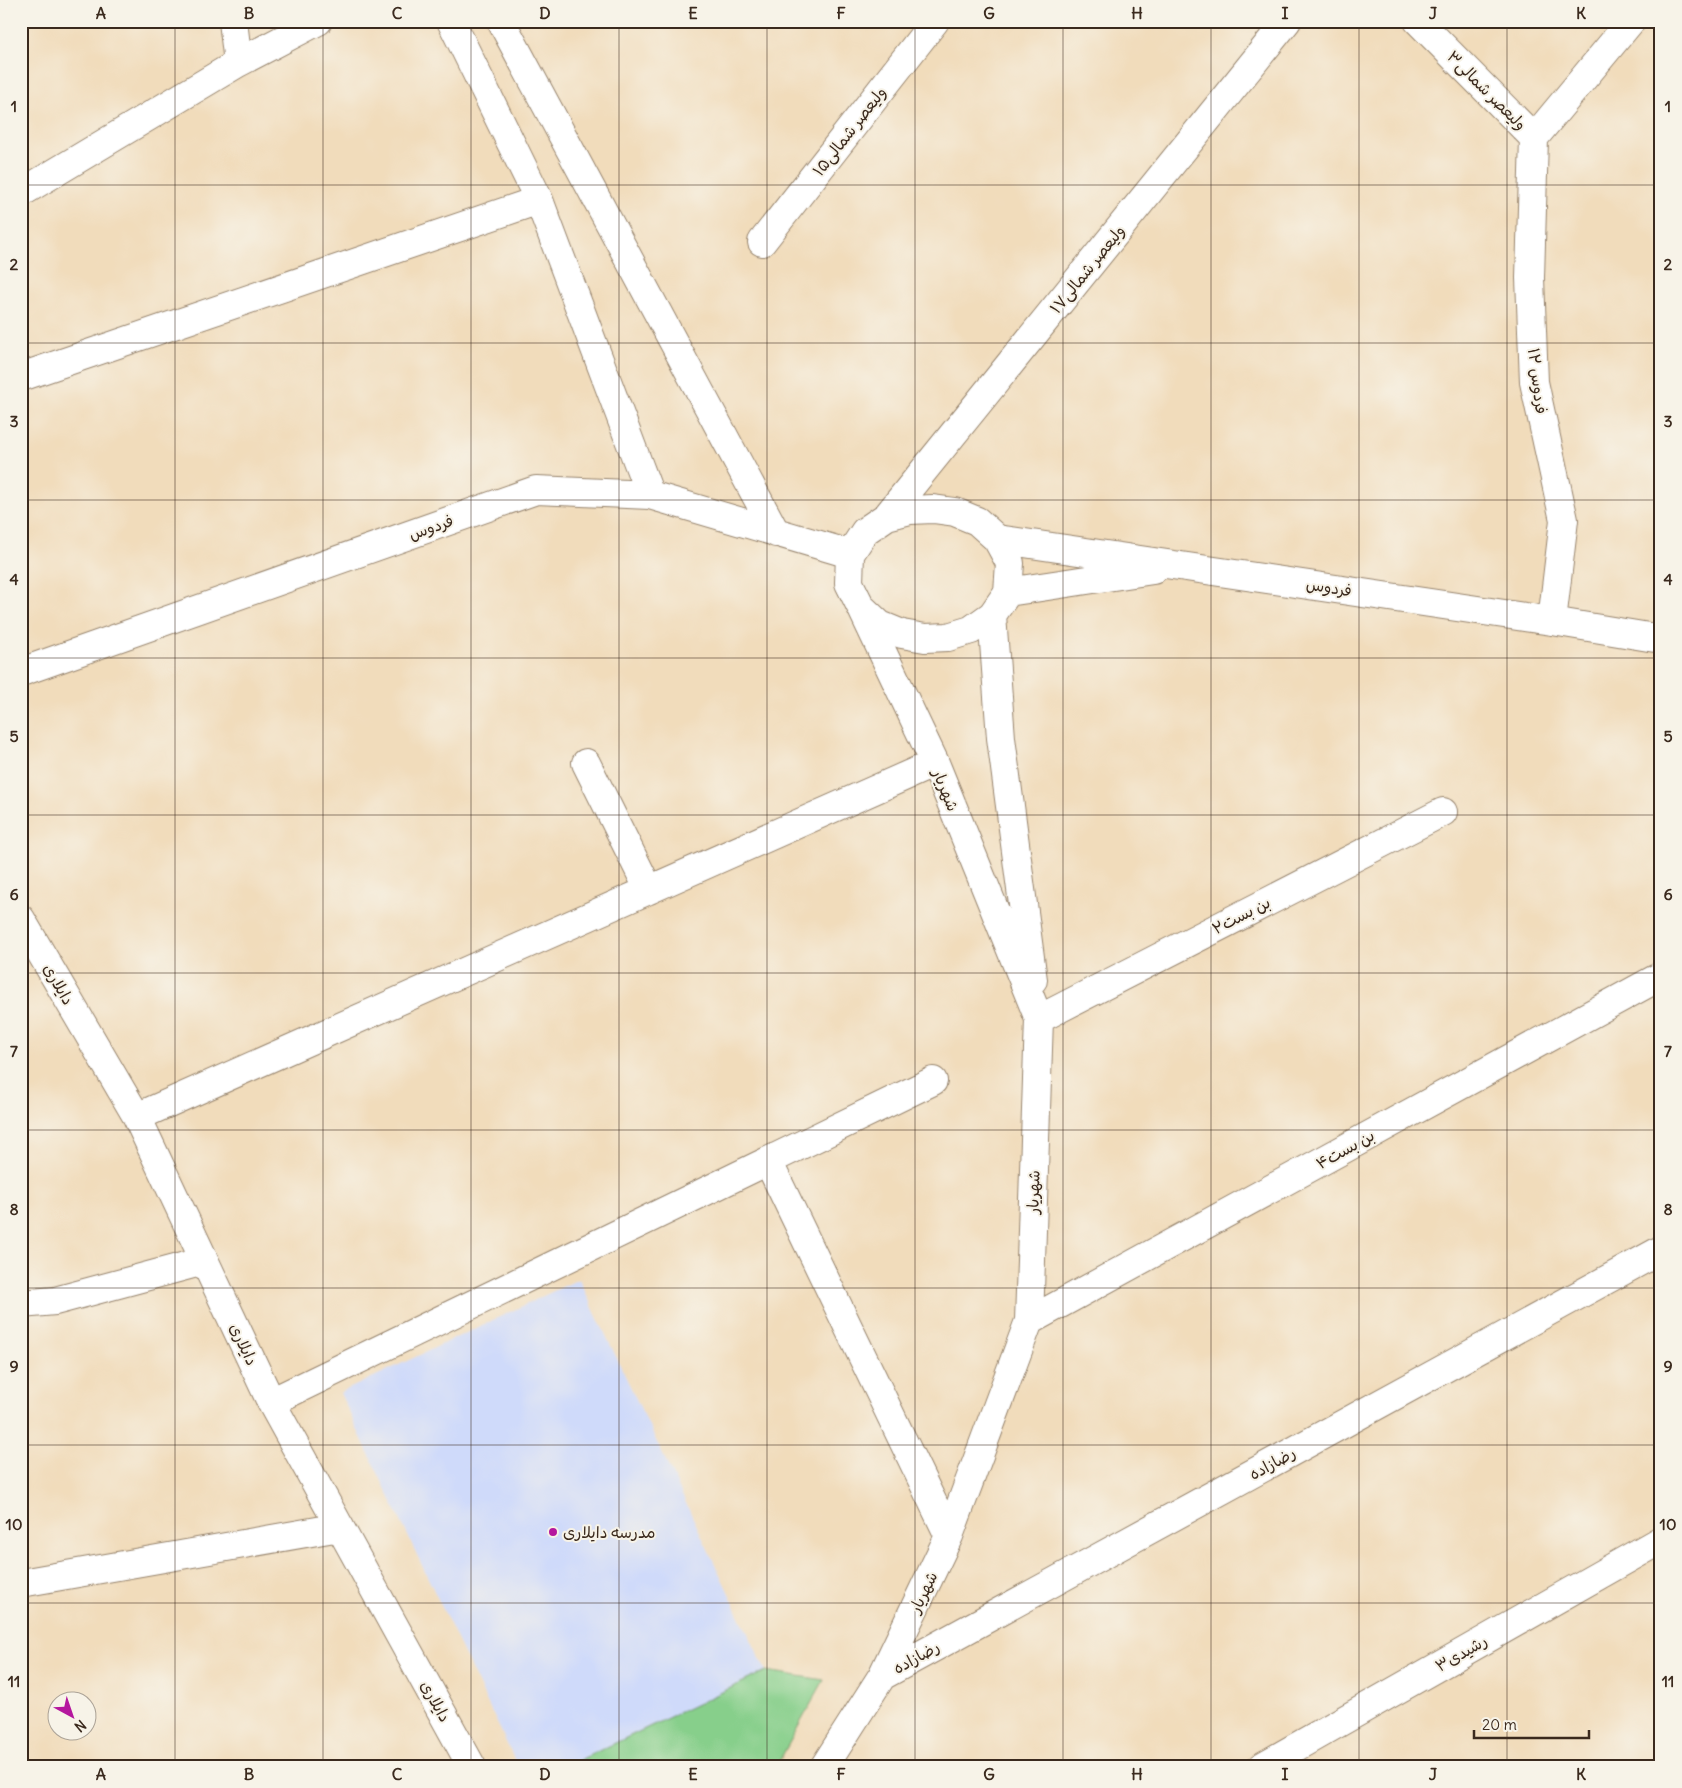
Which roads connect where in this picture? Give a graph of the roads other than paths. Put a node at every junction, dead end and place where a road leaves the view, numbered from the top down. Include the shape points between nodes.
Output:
1 (233, 21) edge
2 (318, 21) edge
3 (451, 21) edge
4 (501, 21) edge
5 (935, 21) edge
6 (1287, 21) edge
7 (1418, 21) edge
8 (1631, 21) edge
9 (238, 63) junction
10 (1534, 138) junction
11 (21, 193) edge
12 (538, 200) junction
13 (762, 242) dead end
14 (21, 377) edge
15 (650, 495) junction
16 (887, 516) junction
17 (776, 532) junction
18 (997, 539) junction
19 (850, 554) junction
20 (1182, 565) junction
21 (1008, 592) junction
22 (861, 608) junction
23 (992, 614) junction
24 (1552, 621) junction
25 (1661, 639) edge
26 (21, 672) edge
27 (586, 763) dead end
28 (935, 763) junction
29 (1443, 812) dead end
30 (649, 890) junction
31 (21, 919) edge
32 (1661, 976) edge
33 (1039, 1019) junction
34 (933, 1081) dead end
35 (137, 1117) junction
36 (768, 1161) junction
37 (1661, 1250) edge
38 (204, 1260) junction
39 (21, 1304) edge
40 (1029, 1321) junction
41 (271, 1402) junction
42 (340, 1527) junction
43 (949, 1536) junction
44 (1661, 1540) edge
45 (21, 1583) edge
46 (882, 1676) junction
47 (472, 1767) edge
48 (824, 1767) edge
49 (1260, 1767) edge

1 - 9 street
2 - 9 street
3 - 12 street
4 - 17 street
5 - 13 street, ولیعصر شمالی۱۵
6 - 16 street, ولیعصر شمالی۱۷
7 - 10 street, ولیعصر شمالی۳
8 - 10 street
9 - 11 street
10 - 24 street, فردوس ۱۲ via 1530,278 1534,382 1564,520
12 - 14 street
12 - 15 street
15 - 17 street, فردوس
15 - 26 street, فردوس via 536,490
16 - 18 street via 910,510 956,512 978,521
16 - 19 street via 866,531
17 - 19 street, فردوس
18 - 20 street, فردوس
18 - 21 street via 1010,563
19 - 22 street via 849,583
20 - 21 street
20 - 24 street, فردوس
21 - 23 street
22 - 23 street via 880,625 902,634 925,638 948,637 971,630
22 - 28 street, شهریار
23 - 33 street via 1000,738
24 - 25 street, فردوس
27 - 30 street
28 - 30 street
28 - 33 street, شهریار
29 - 33 street, بن بست۲
30 - 35 street
31 - 35 street, دایلاری
32 - 40 street, بن بست۴
33 - 40 street, شهریار
34 - 36 street
35 - 38 street, دایلاری
36 - 41 street
36 - 43 street
37 - 46 street, رضازاده
38 - 39 street via 55,1301
38 - 41 street, دایلاری
40 - 43 street, شهریار
41 - 42 street, دایلاری
42 - 45 street
42 - 47 street, دایلاری
43 - 46 street, شهریار
44 - 49 street, رشیدی۳
46 - 48 street, شهریار

